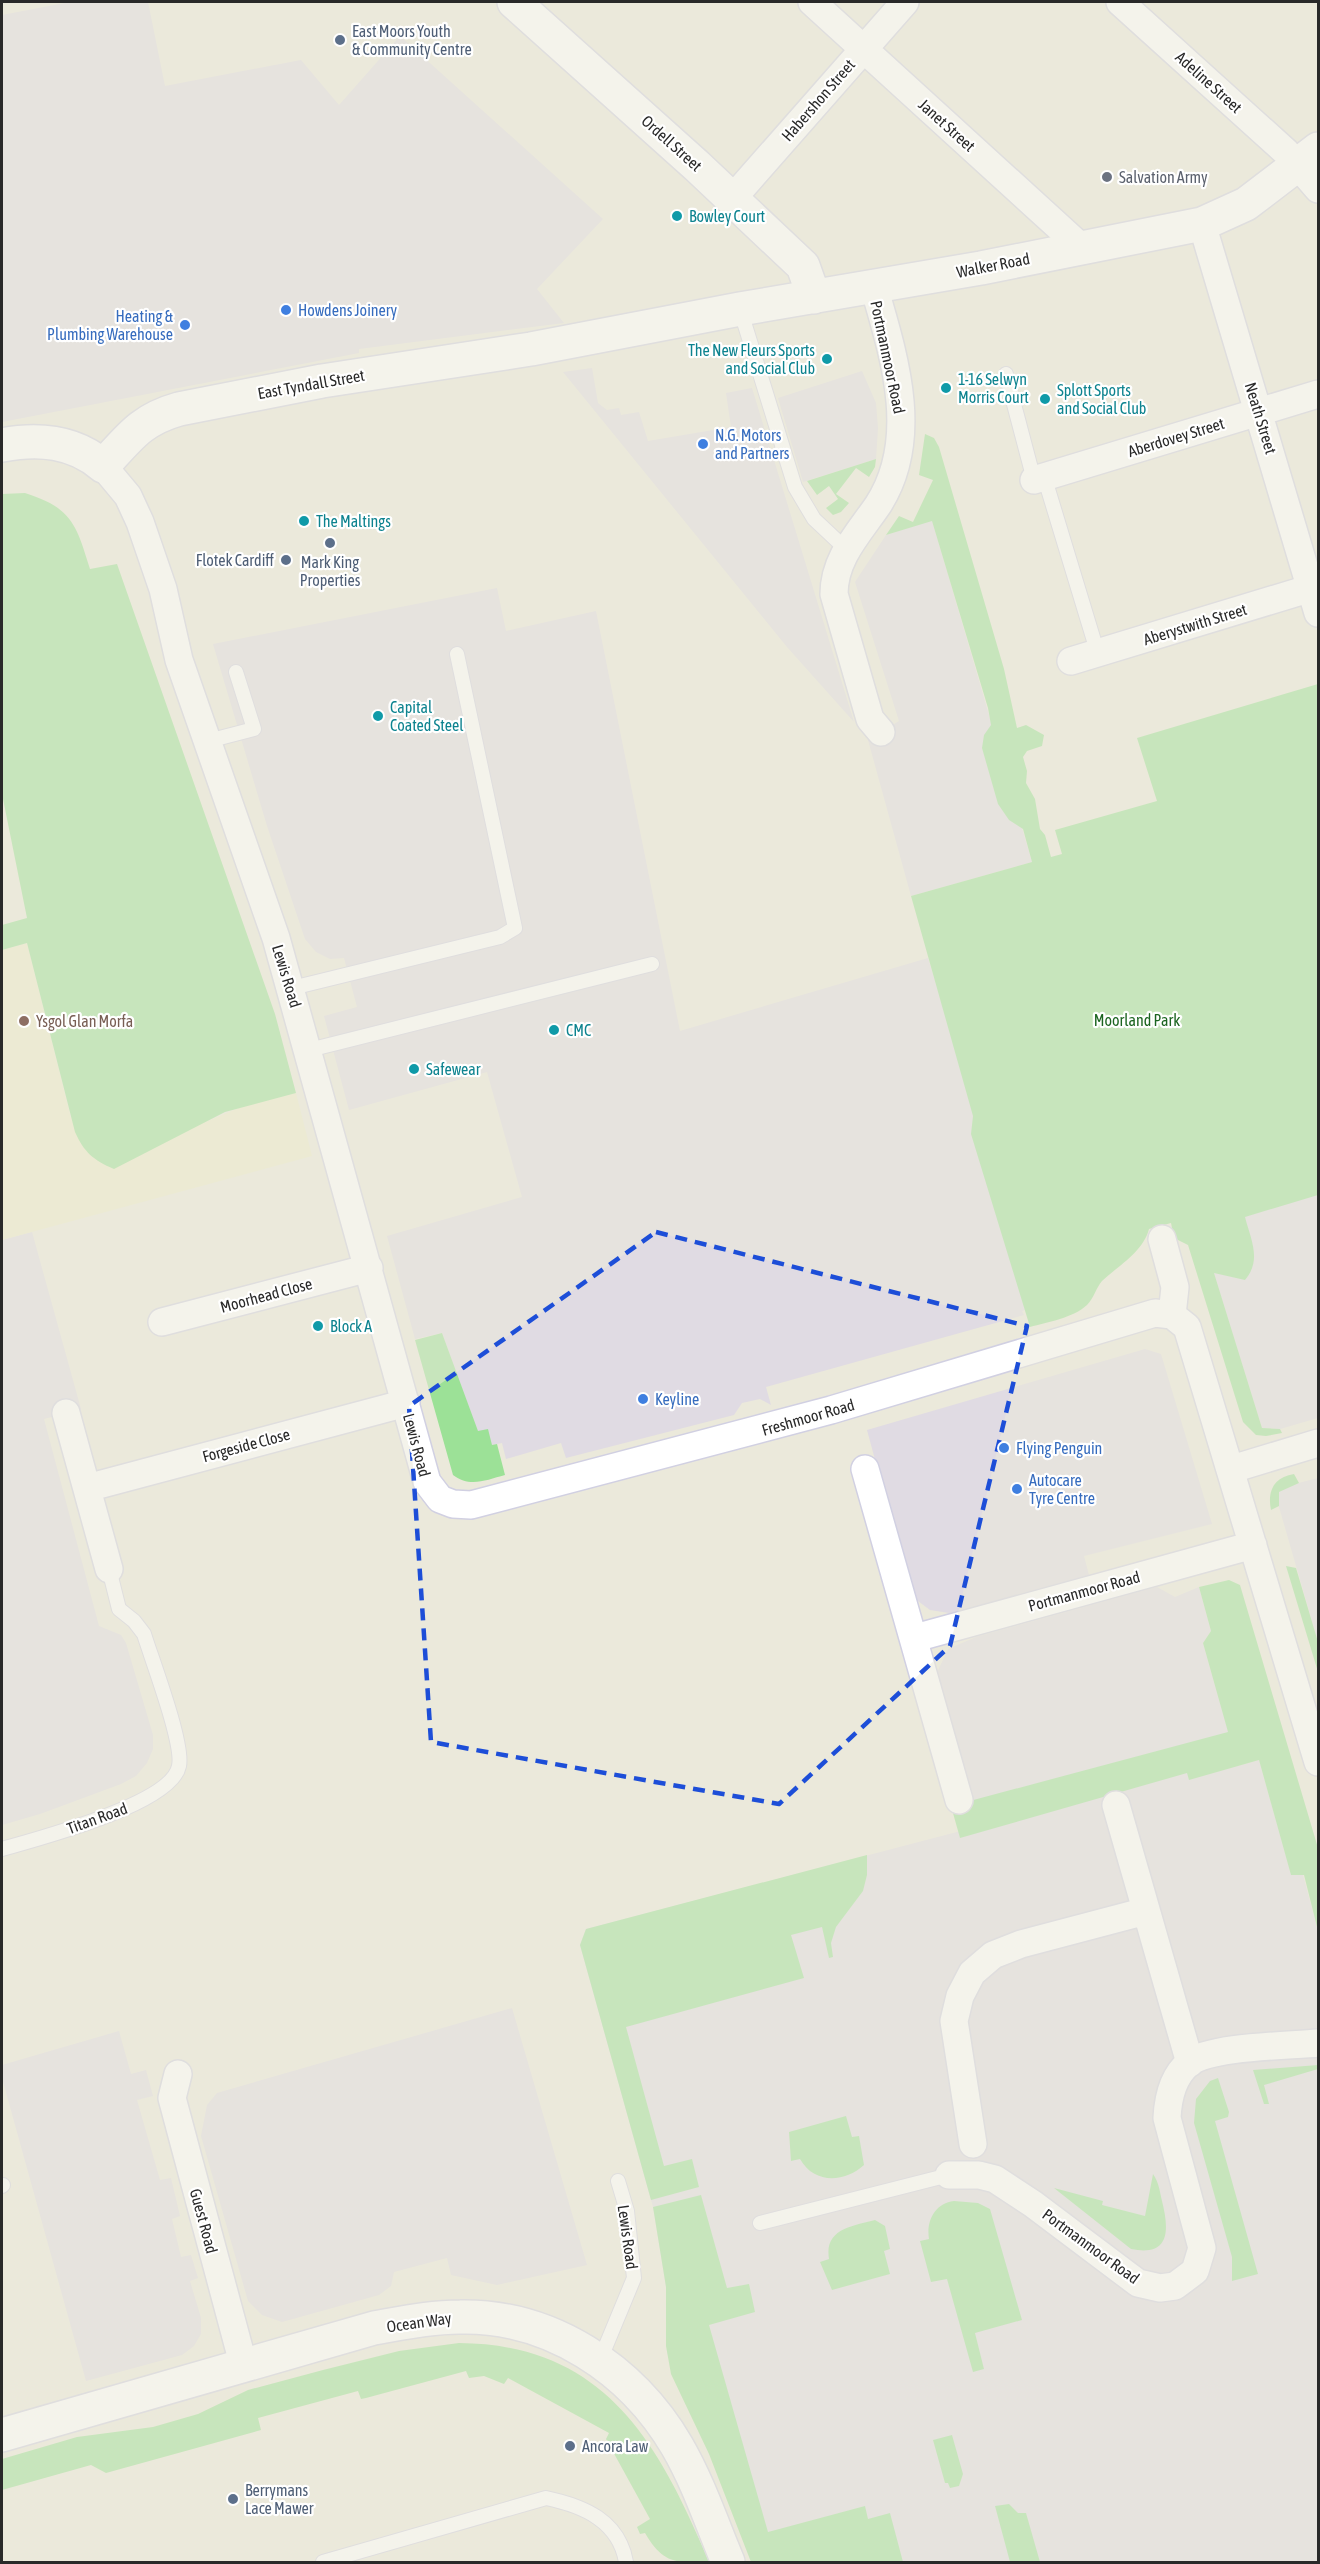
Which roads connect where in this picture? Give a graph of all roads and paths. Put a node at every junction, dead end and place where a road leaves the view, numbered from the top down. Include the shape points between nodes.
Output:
1 (514, 2) edge
2 (812, 2) edge
3 (904, 2) edge
4 (1120, 2) edge
5 (863, 48) junction
6 (1311, 168) edge
7 (732, 199) junction
8 (1202, 224) junction
9 (1082, 248) junction
10 (874, 287) junction
11 (814, 297) junction
12 (740, 309) junction
13 (646, 327) joint
14 (1006, 374) dead end
15 (1318, 394) edge
16 (1259, 411) junction
17 (2, 446) edge
18 (103, 466) junction
19 (1039, 478) junction
20 (847, 550) junction
21 (1316, 596) edge
22 (457, 654) dead end
23 (1098, 654) junction
24 (1071, 662) dead end
25 (237, 672) dead end
26 (881, 732) dead end
27 (208, 741) junction
28 (652, 964) dead end
29 (291, 988) junction
30 (309, 1050) junction
31 (1162, 1239) dead end
32 (369, 1268) junction
33 (1172, 1315) junction
34 (162, 1322) dead end
35 (406, 1403) junction
36 (66, 1413) dead end
37 (1318, 1443) edge
38 (1232, 1468) junction
39 (865, 1469) dead end
40 (87, 1488) junction
41 (440, 1498) joint
42 (1253, 1545) junction
43 (108, 1569) joint
44 (915, 1638) junction
45 (1318, 1762) edge
46 (959, 1800) dead end
47 (1120, 1817) dead end
48 (2, 1849) edge
49 (1146, 1911) junction
50 (1318, 2043) edge
51 (1190, 2063) junction
52 (178, 2074) dead end
53 (973, 2144) dead end
54 (949, 2175) joint
55 (618, 2181) dead end
56 (760, 2223) dead end
57 (600, 2360) junction
58 (244, 2367) junction
59 (2, 2435) edge
60 (323, 2562) edge
61 (626, 2562) edge
62 (728, 2562) edge

1 - 7 street, Ordell Street
2 - 5 street, Janet Street
3 - 5 street, Habershon Street
4 - 6 street, Adeline Street via 1286,152
5 - 7 street, Habershon Street
5 - 9 street, Janet Street
6 - 8 street, Walker Road
7 - 11 street, Ordell Street via 803,266
8 - 9 street, Walker Road
8 - 16 street, Neath Street
9 - 10 street, Walker Road
10 - 11 street, Walker Road
10 - 20 street, Portmanmoor Road via 898,389 902,427 897,466 890,483
11 - 12 street, Walker Road
12 - 13 street, Walker Road
12 - 20 lane via 795,487 814,519
13 - 18 street, East Tyndall Street via 179,409 129,435
14 - 19 lane
15 - 16 street, Aberdovey Street
16 - 19 street, Aberdovey Street
16 - 21 street, Neath Street
17 - 18 street via 20,442 62,444 81,450
18 - 27 street, Lewis Road via 128,496 140,522 163,590 179,660
19 - 23 lane
20 - 26 street, Portmanmoor Road via 836,574 834,594 870,719
21 - 23 street, Aberystwith Street
22 - 29 lane via 515,928 500,937
23 - 24 street, Aberystwith Street
25 - 27 lane via 254,729
27 - 29 street, Lewis Road
28 - 30 lane
29 - 30 street, Lewis Road
30 - 32 street, Lewis Road
31 - 33 street via 1175,1287
32 - 34 street, Moorhead Close
32 - 35 street, Lewis Road
33 - 38 street via 1186,1326
33 - 41 street, Freshmoor Road via 1155,1313 875,1398 558,1484 471,1505
35 - 40 street, Forgeside Close
35 - 41 street, Lewis Road via 427,1482
36 - 40 street
37 - 38 street
38 - 42 street
39 - 44 street
40 - 43 street
42 - 44 street, Portmanmoor Road
42 - 45 street
43 - 48 lane, Titan Road via 119,1609 144,1634 178,1745 179,1766 172,1782 149,1798 87,1823
44 - 46 street
47 - 49 street
49 - 51 street
49 - 53 street via 1021,1944 993,1955 972,1973 960,1996 954,2021
50 - 51 street via 1214,2054
51 - 54 street, Portmanmoor Road via 1172,2088 1167,2118 1202,2248 1196,2271 1175,2286 1150,2288 1138,2283 1034,2204 994,2179
52 - 58 street, Guest Road via 171,2098
54 - 56 lane
55 - 57 lane, Lewis Road via 627,2211 634,2278
57 - 58 street, Ocean Way via 575,2345 513,2322 461,2317 374,2328
57 - 62 street, Ocean Way via 629,2384 676,2445
58 - 59 street, Ocean Way
60 - 61 lane via 546,2498 571,2503 599,2518 615,2532

